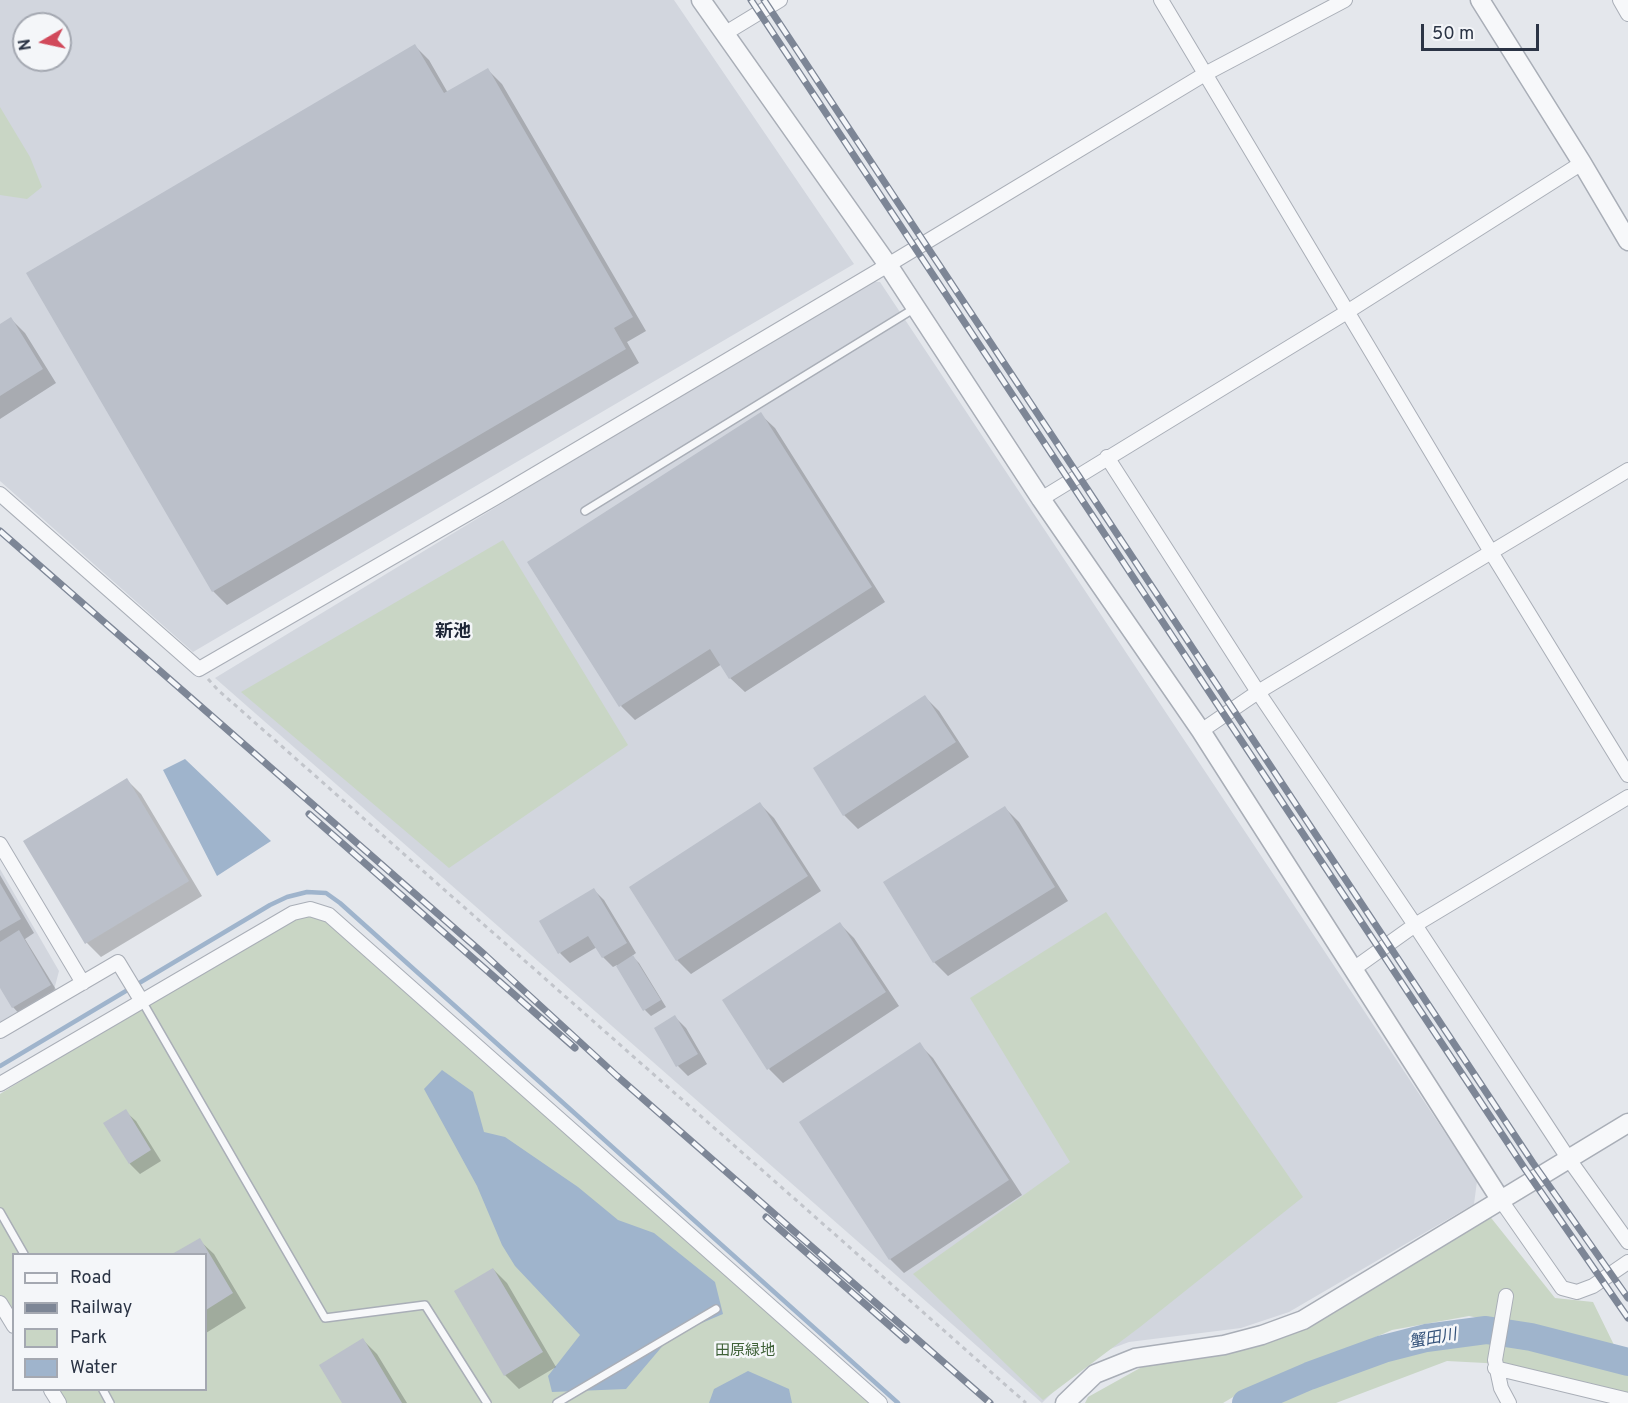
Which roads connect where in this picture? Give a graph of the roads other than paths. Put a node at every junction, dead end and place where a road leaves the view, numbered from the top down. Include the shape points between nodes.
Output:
1 (701, 0) edge
2 (780, 0) edge
3 (1161, 0) edge
4 (1345, 0) edge
5 (1480, 0) edge
6 (1620, 0) edge
7 (1628, 14) edge
8 (724, 34) junction
9 (1205, 74) junction
10 (1582, 163) junction
11 (1628, 241) edge
12 (888, 265) junction
13 (915, 308) junction
14 (1347, 312) junction
15 (1107, 457) junction
16 (1628, 470) edge
17 (0, 494) edge
18 (1041, 499) junction
19 (585, 512) dead end
20 (1491, 552) junction
21 (1258, 693) junction
22 (1201, 731) junction
23 (1628, 775) edge
24 (1628, 797) edge
25 (0, 844) edge
26 (1415, 925) junction
27 (1352, 970) junction
28 (82, 983) junction
29 (141, 1000) junction
30 (0, 1031) edge
31 (0, 1084) edge
32 (1628, 1123) edge
33 (1568, 1158) junction
34 (1500, 1199) junction
35 (0, 1212) edge
36 (1628, 1242) edge
37 (23, 1253) edge
38 (1628, 1262) edge
39 (1506, 1296) dead end
40 (0, 1303) edge
41 (716, 1309) dead end
42 (12, 1323) edge
43 (1495, 1364) junction
44 (1628, 1400) edge
45 (487, 1403) edge
46 (557, 1403) edge
47 (880, 1403) edge
48 (1065, 1403) edge
49 (1509, 1403) edge

1 - 8 street
2 - 8 street
3 - 9 street
4 - 9 street
5 - 10 street
6 - 7 street
8 - 12 street
9 - 12 street
9 - 14 street
10 - 11 street
10 - 14 street
12 - 13 street
12 - 17 street via 199,669
13 - 18 street
13 - 19 lane
14 - 15 street
14 - 20 street
15 - 18 street
15 - 21 street
16 - 20 street
18 - 22 street
20 - 21 street
20 - 23 street
21 - 22 street
21 - 26 street
22 - 27 street
24 - 26 street
25 - 28 street
26 - 27 street
26 - 33 street
27 - 34 street
28 - 29 street via 118,962
28 - 30 street
29 - 31 street
29 - 45 lane via 325,1318 425,1305
29 - 47 street via 293,913 310,909 328,915
32 - 33 street
33 - 34 street
33 - 36 street
34 - 38 street via 1562,1288 1577,1292 1593,1286
34 - 48 street via 1303,1320 1224,1345 1135,1358 1095,1374
35 - 37 lane
39 - 43 street
40 - 42 street
41 - 46 lane
43 - 44 street
43 - 49 street via 1500,1388

